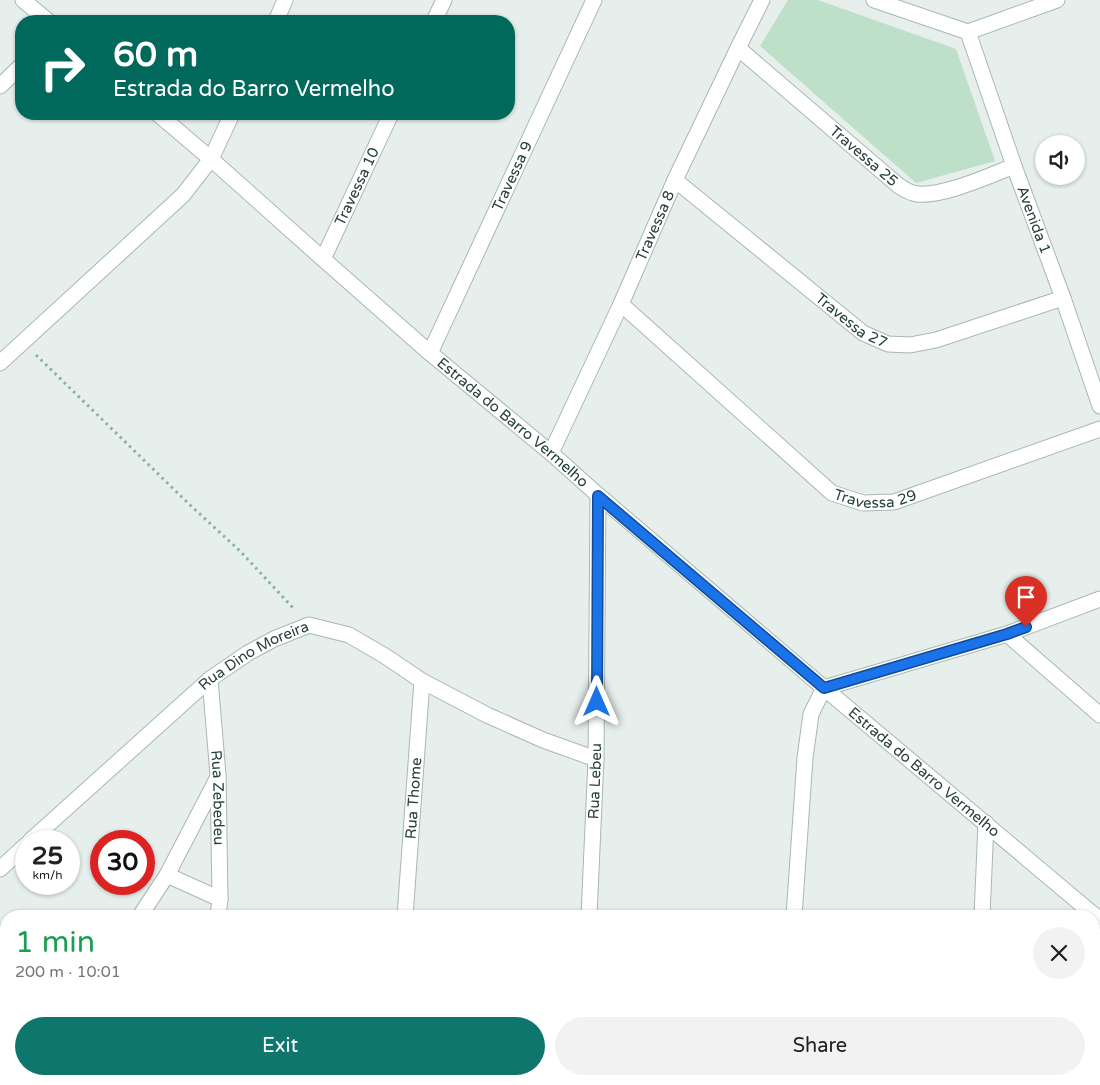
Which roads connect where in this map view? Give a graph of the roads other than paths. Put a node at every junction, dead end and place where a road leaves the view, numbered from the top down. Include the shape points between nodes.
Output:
1 (23, 0) edge
2 (286, 0) edge
3 (444, 0) edge
4 (594, 0) edge
5 (762, 0) edge
6 (874, 0) edge
7 (1057, 0) edge
8 (41, 15) edge
9 (279, 15) edge
10 (437, 15) edge
11 (968, 32) junction
12 (738, 48) junction
13 (15, 72) edge
14 (0, 86) edge
15 (165, 120) edge
16 (229, 120) edge
17 (388, 120) edge
18 (211, 159) junction
19 (1014, 166) junction
20 (675, 180) junction
21 (323, 260) junction
22 (1063, 298) junction
23 (621, 304) junction
24 (430, 353) junction
25 (0, 363) edge
26 (1100, 406) edge
27 (1100, 430) edge
28 (551, 453) junction
29 (598, 496) junction
30 (1100, 599) edge
31 (1007, 634) junction
32 (210, 679) junction
33 (422, 681) junction
34 (824, 688) junction
35 (1100, 716) edge
36 (596, 759) junction
37 (218, 775) junction
38 (986, 823) junction
39 (42, 830) edge
40 (15, 855) edge
41 (0, 868) edge
42 (167, 875) junction
43 (220, 899) junction
44 (144, 910) edge
45 (219, 910) edge
46 (405, 910) edge
47 (589, 910) edge
48 (794, 910) edge
49 (982, 910) edge
50 (1088, 910) edge

1 - 8 street
2 - 9 street
3 - 10 street
4 - 24 street, Travessa 9
5 - 12 street, Travessa 8
6 - 11 street
7 - 11 street
11 - 19 street, Avenida 1
12 - 19 street, Travessa 25 via 899,186 913,193 934,194
12 - 20 street, Travessa 8
13 - 14 street
15 - 18 street, Estrada do Barro Vermelho
16 - 18 street
17 - 21 street, Travessa 10
18 - 21 street, Estrada do Barro Vermelho
18 - 25 street via 183,195
19 - 22 street, Avenida 1
20 - 22 street, Travessa 27 via 863,333 888,344 936,340
20 - 23 street, Travessa 8
21 - 24 street, Estrada do Barro Vermelho
22 - 26 street, Avenida 1
23 - 27 street, Travessa 29 via 832,493 863,504 894,502
23 - 28 street, Travessa 8
24 - 28 street, Estrada do Barro Vermelho
28 - 29 street, Estrada do Barro Vermelho
29 - 34 street, Estrada do Barro Vermelho
29 - 36 street, Rua Lebeu
30 - 31 street
31 - 34 street
31 - 35 street
32 - 33 street, Rua Dino Moreira via 248,653 310,625 349,636
32 - 37 street, Rua Zebedeu
32 - 39 street, Rua Dino Moreira
33 - 36 street, Rua Dino Moreira via 487,716
33 - 46 street, Rua Thome
34 - 38 street, Estrada do Barro Vermelho
34 - 48 street via 811,714 805,758
36 - 47 street, Rua Lebeu
37 - 42 street
37 - 43 street, Rua Zebedeu
38 - 49 street
38 - 50 street, Estrada do Barro Vermelho
40 - 41 street
42 - 43 street
42 - 44 street
43 - 45 street, Rua Zebedeu

